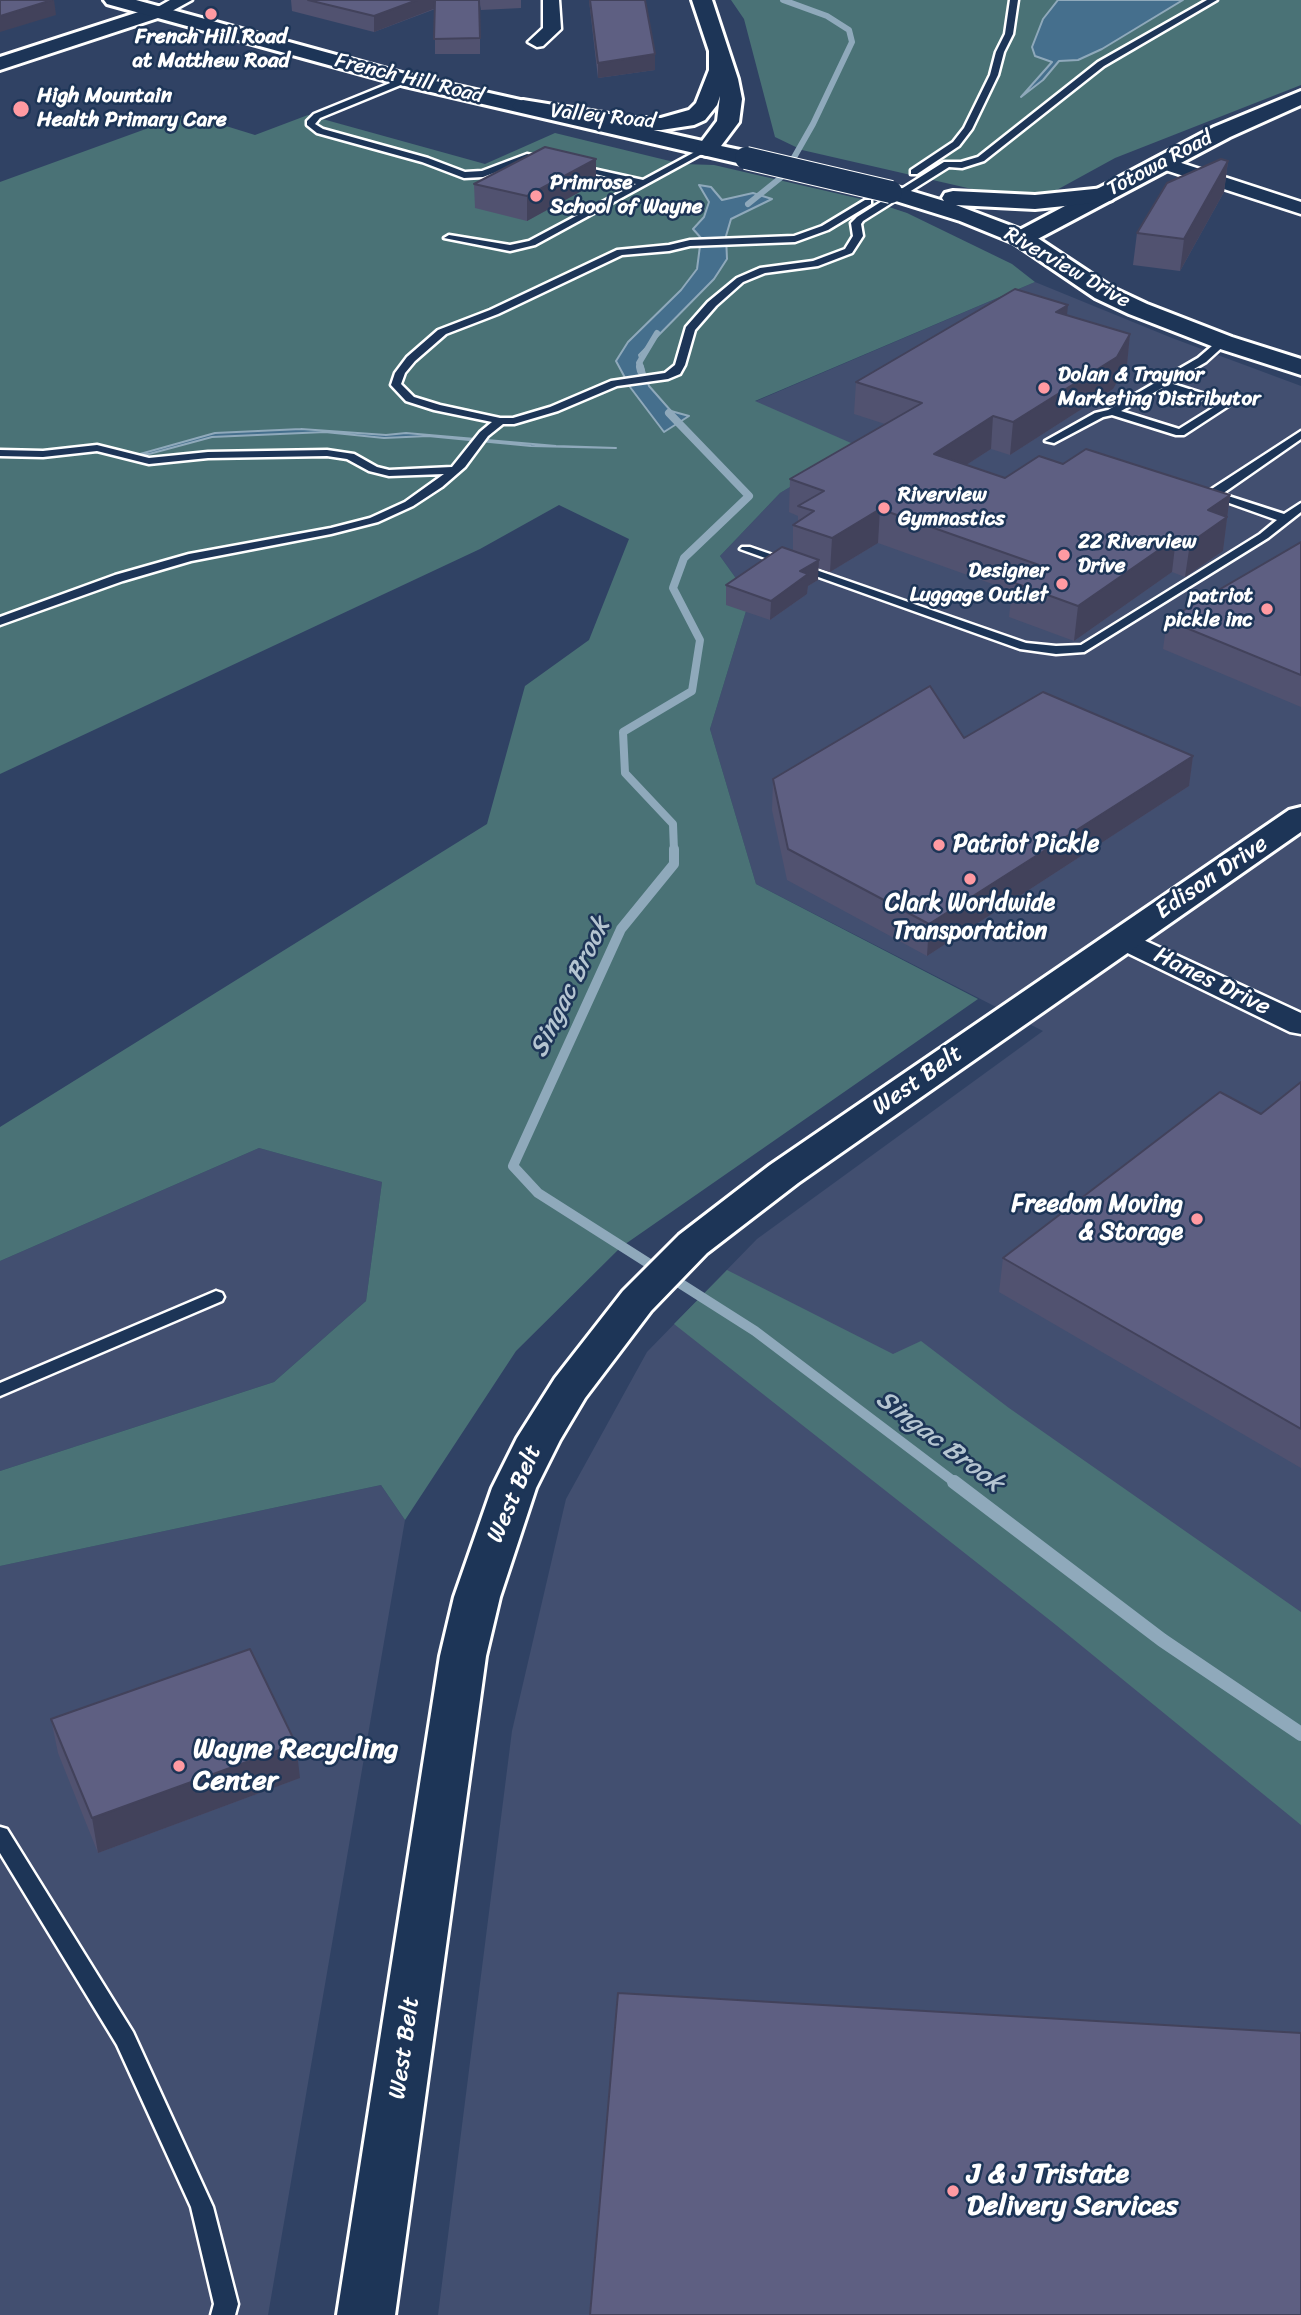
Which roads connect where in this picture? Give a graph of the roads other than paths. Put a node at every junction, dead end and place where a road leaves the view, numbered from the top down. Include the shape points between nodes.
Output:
1 (114, 0) edge
2 (184, 0) edge
3 (551, 0) edge
4 (702, 0) edge
5 (1014, 0) edge
6 (1213, 0) edge
7 (157, 12) junction
8 (537, 42) dead end
9 (718, 52) junction
10 (0, 64) edge
11 (405, 80) junction
12 (1301, 97) edge
13 (523, 106) junction
14 (707, 149) junction
15 (551, 160) edge
16 (934, 160) junction
17 (1163, 163) junction
18 (565, 164) edge
19 (947, 164) junction
20 (914, 172) dead end
21 (644, 183) junction
22 (896, 193) junction
23 (1104, 195) junction
24 (868, 202) dead end
25 (1301, 208) edge
26 (844, 218) junction
27 (856, 223) junction
28 (449, 238) dead end
29 (1022, 238) junction
30 (741, 242) junction
31 (754, 272) junction
32 (1223, 342) junction
33 (1301, 367) edge
34 (1161, 384) junction
35 (1112, 412) junction
36 (500, 421) junction
37 (1301, 434) edge
38 (1050, 441) dead end
39 (0, 453) edge
40 (455, 470) junction
41 (1199, 490) edge
42 (1213, 495) junction
43 (1301, 506) edge
44 (1284, 518) junction
45 (746, 549) dead end
46 (0, 621) edge
47 (1301, 817) edge
48 (1122, 939) junction
49 (1301, 1025) edge
50 (216, 1297) dead end
51 (0, 1390) edge
52 (0, 1835) edge
53 (223, 2315) edge
54 (366, 2315) edge

1 - 7 main road, French Hill Road
2 - 7 street
3 - 8 street via 552,29
4 - 9 main road, Valley Road
5 - 16 lane via 1009,34 968,129
6 - 19 lane via 1101,64 981,159
7 - 10 main road
7 - 11 main road, French Hill Road
9 - 13 main road, Valley Road via 719,70 706,106 686,120 634,124
9 - 14 main road, Valley Road via 727,79 730,113
11 - 13 main road, French Hill Road
11 - 15 lane via 317,116 311,125 464,175 483,174 527,157
12 - 17 main road, Totowa Road
13 - 14 main road, French Hill Road
14 - 21 lane
14 - 22 main road, Riverview Drive, bridge
16 - 19 lane
16 - 20 lane
17 - 23 main road, Totowa Road
17 - 25 street
18 - 21 lane
19 - 22 lane
21 - 28 lane via 522,246
22 - 23 main road via 1035,202
22 - 27 lane
22 - 29 main road, Riverview Drive
23 - 29 main road, Totowa Road
24 - 26 lane
26 - 27 lane
26 - 30 lane via 795,239
27 - 31 lane via 855,244 838,256 815,264
29 - 32 main road, Riverview Drive via 1104,293
30 - 31 lane via 766,255
30 - 36 lane via 620,252 452,327 427,343 397,380 399,390 410,399
31 - 36 lane via 720,296 690,329 676,372 652,380 615,383 532,417
32 - 33 main road, Riverview Drive
32 - 34 lane
34 - 35 lane
34 - 35 lane via 1228,403 1180,433
35 - 38 lane
36 - 40 lane
37 - 42 lane
39 - 40 lane via 97,448 149,461 208,454 327,453 350,456 380,472
40 - 46 lane via 424,496 374,520 160,565
41 - 42 lane
42 - 44 lane
43 - 44 lane
44 - 45 lane via 1264,536 1084,648 1056,650 1024,646
47 - 48 main road, Edison Drive
48 - 49 street, Hanes Drive
48 - 54 main road, West Belt via 784,1174 693,1244 603,1342 539,1438 514,1488 477,1597 463,1656
50 - 51 lane
52 - 53 lane via 125,2039 202,2207 226,2304

